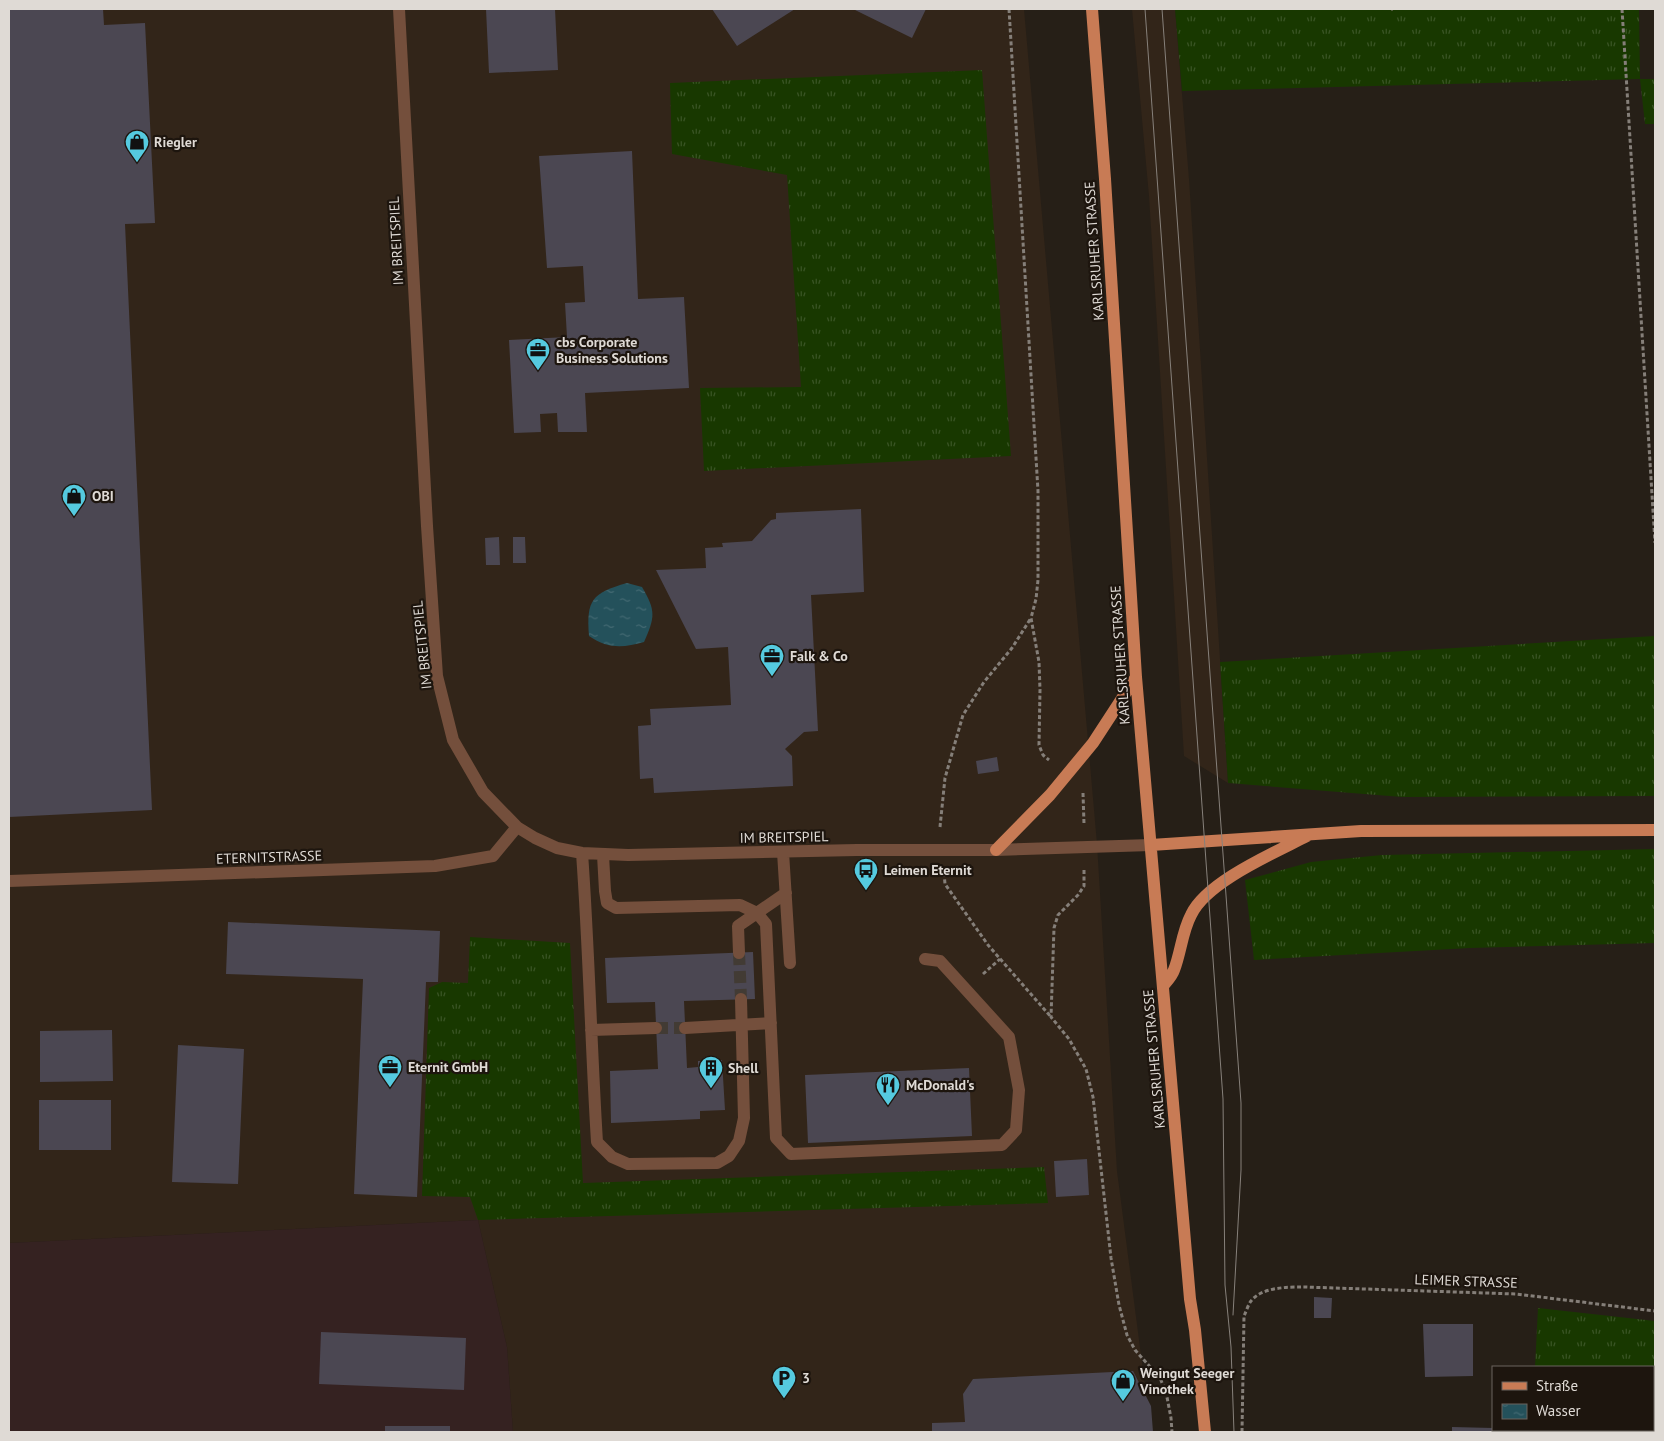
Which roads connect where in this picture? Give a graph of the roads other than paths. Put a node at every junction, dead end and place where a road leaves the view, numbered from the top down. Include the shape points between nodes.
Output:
1 (398, 9) edge
2 (1092, 9) edge
3 (1136, 677) junction
4 (517, 827) junction
5 (1655, 830) edge
6 (1311, 834) junction
7 (1151, 845) junction
8 (996, 850) junction
9 (783, 852) junction
10 (582, 854) junction
11 (602, 854) junction
12 (9, 881) edge
13 (786, 893) junction
14 (757, 913) junction
15 (739, 953) tunnel mouth
16 (925, 959) dead end
17 (790, 962) dead end
18 (1163, 986) junction
19 (741, 999) tunnel mouth
20 (771, 1023) junction
21 (742, 1025) junction
22 (656, 1028) tunnel mouth
23 (685, 1028) tunnel mouth
24 (591, 1030) junction
25 (1205, 1432) edge

1 - 4 street, IM BREITSPIEL via 437,676 453,740 483,792
2 - 3 main road, KARLSRUHER STRASSE
3 - 7 main road, KARLSRUHER STRASSE
3 - 8 main road via 1093,743 1068,774
4 - 10 street, IM BREITSPIEL via 557,848
4 - 12 street, ETERNITSTRASSE via 493,856 435,866
5 - 6 main road
6 - 7 main road
6 - 18 main road via 1253,864 1197,903 1173,972
7 - 8 street, IM BREITSPIEL
7 - 18 main road, KARLSRUHER STRASSE
8 - 9 street, IM BREITSPIEL
9 - 11 street, IM BREITSPIEL
9 - 13 street
10 - 11 street, IM BREITSPIEL
10 - 24 street
11 - 14 street via 608,903 616,908 740,904
13 - 14 street
13 - 17 street
14 - 15 street via 738,926
14 - 20 street via 766,924
16 - 20 street via 940,961 1009,1037 1019,1090 1016,1130 1002,1145 791,1154 776,1138
18 - 25 main road, KARLSRUHER STRASSE
19 - 21 street
20 - 21 street
21 - 23 street
21 - 24 street via 744,1118 739,1142 728,1156 717,1163 628,1164 612,1157 597,1142
22 - 24 street

